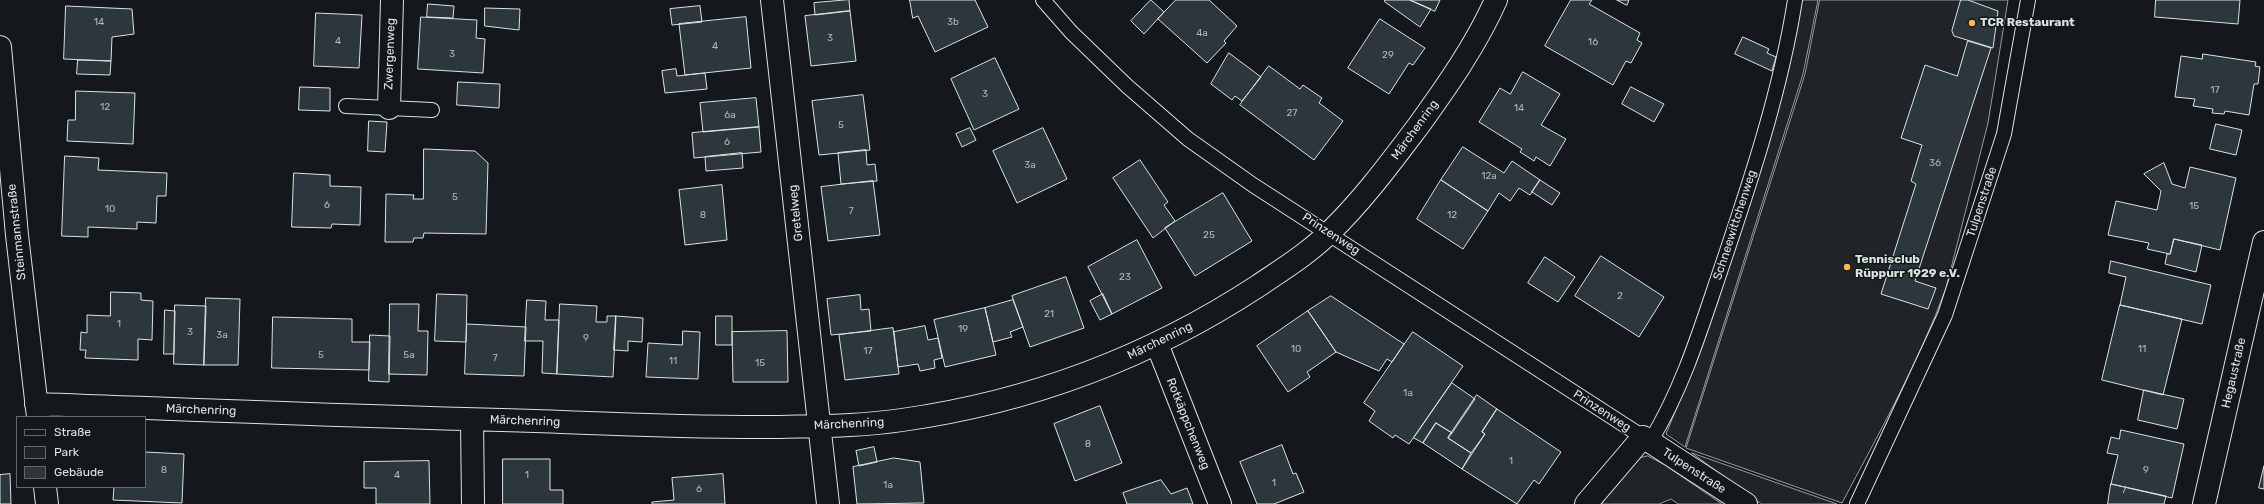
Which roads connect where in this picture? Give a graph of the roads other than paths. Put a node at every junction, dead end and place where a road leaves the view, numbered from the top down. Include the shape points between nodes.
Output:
1 (392, 0) edge
2 (772, 0) edge
3 (1043, 0) edge
4 (1496, 0) edge
5 (1795, 0) edge
6 (2028, 0) edge
7 (0, 47) edge
8 (346, 106) dead end
9 (389, 108) junction
10 (432, 110) dead end
11 (1330, 233) junction
12 (8, 235) edge
13 (2264, 242) edge
14 (2260, 276) edge
15 (1157, 344) junction
16 (37, 410) edge
17 (472, 420) junction
18 (820, 426) junction
19 (1646, 440) junction
20 (45, 488) edge
21 (47, 504) edge
22 (473, 504) edge
23 (828, 504) edge
24 (1220, 504) edge
25 (1586, 504) edge
26 (1746, 504) edge
27 (1857, 504) edge
28 (2204, 504) edge

1 - 9 street, Zwergenweg
2 - 18 street, Gretelweg
3 - 11 lane, Prinzenweg via 1071,32 1127,86 1188,139 1253,185
4 - 11 street, Märchenring via 1466,56 1432,107 1387,168
5 - 19 lane, Schneewittchenweg via 1779,75 1744,200 1687,371 1663,421
6 - 27 lane, Tulpenstraße via 2004,134 1945,315
7 - 12 street, Steinmannstraße
8 - 9 lane
9 - 10 lane
11 - 15 street, Märchenring via 1294,262 1246,294
11 - 19 lane, Prinzenweg
12 - 16 street, Steinmannstraße
13 - 14 street, Hegaustraße
14 - 28 street, Hegaustraße
15 - 18 street, Märchenring via 1050,387 990,403 899,421
15 - 24 street, Rotkäppchenweg
16 - 17 street, Märchenring
17 - 18 street, Märchenring via 744,427
17 - 22 street
18 - 23 street, Gretelweg
19 - 25 street, Schneewittchenweg
19 - 26 street, Tulpenstraße
20 - 21 street

